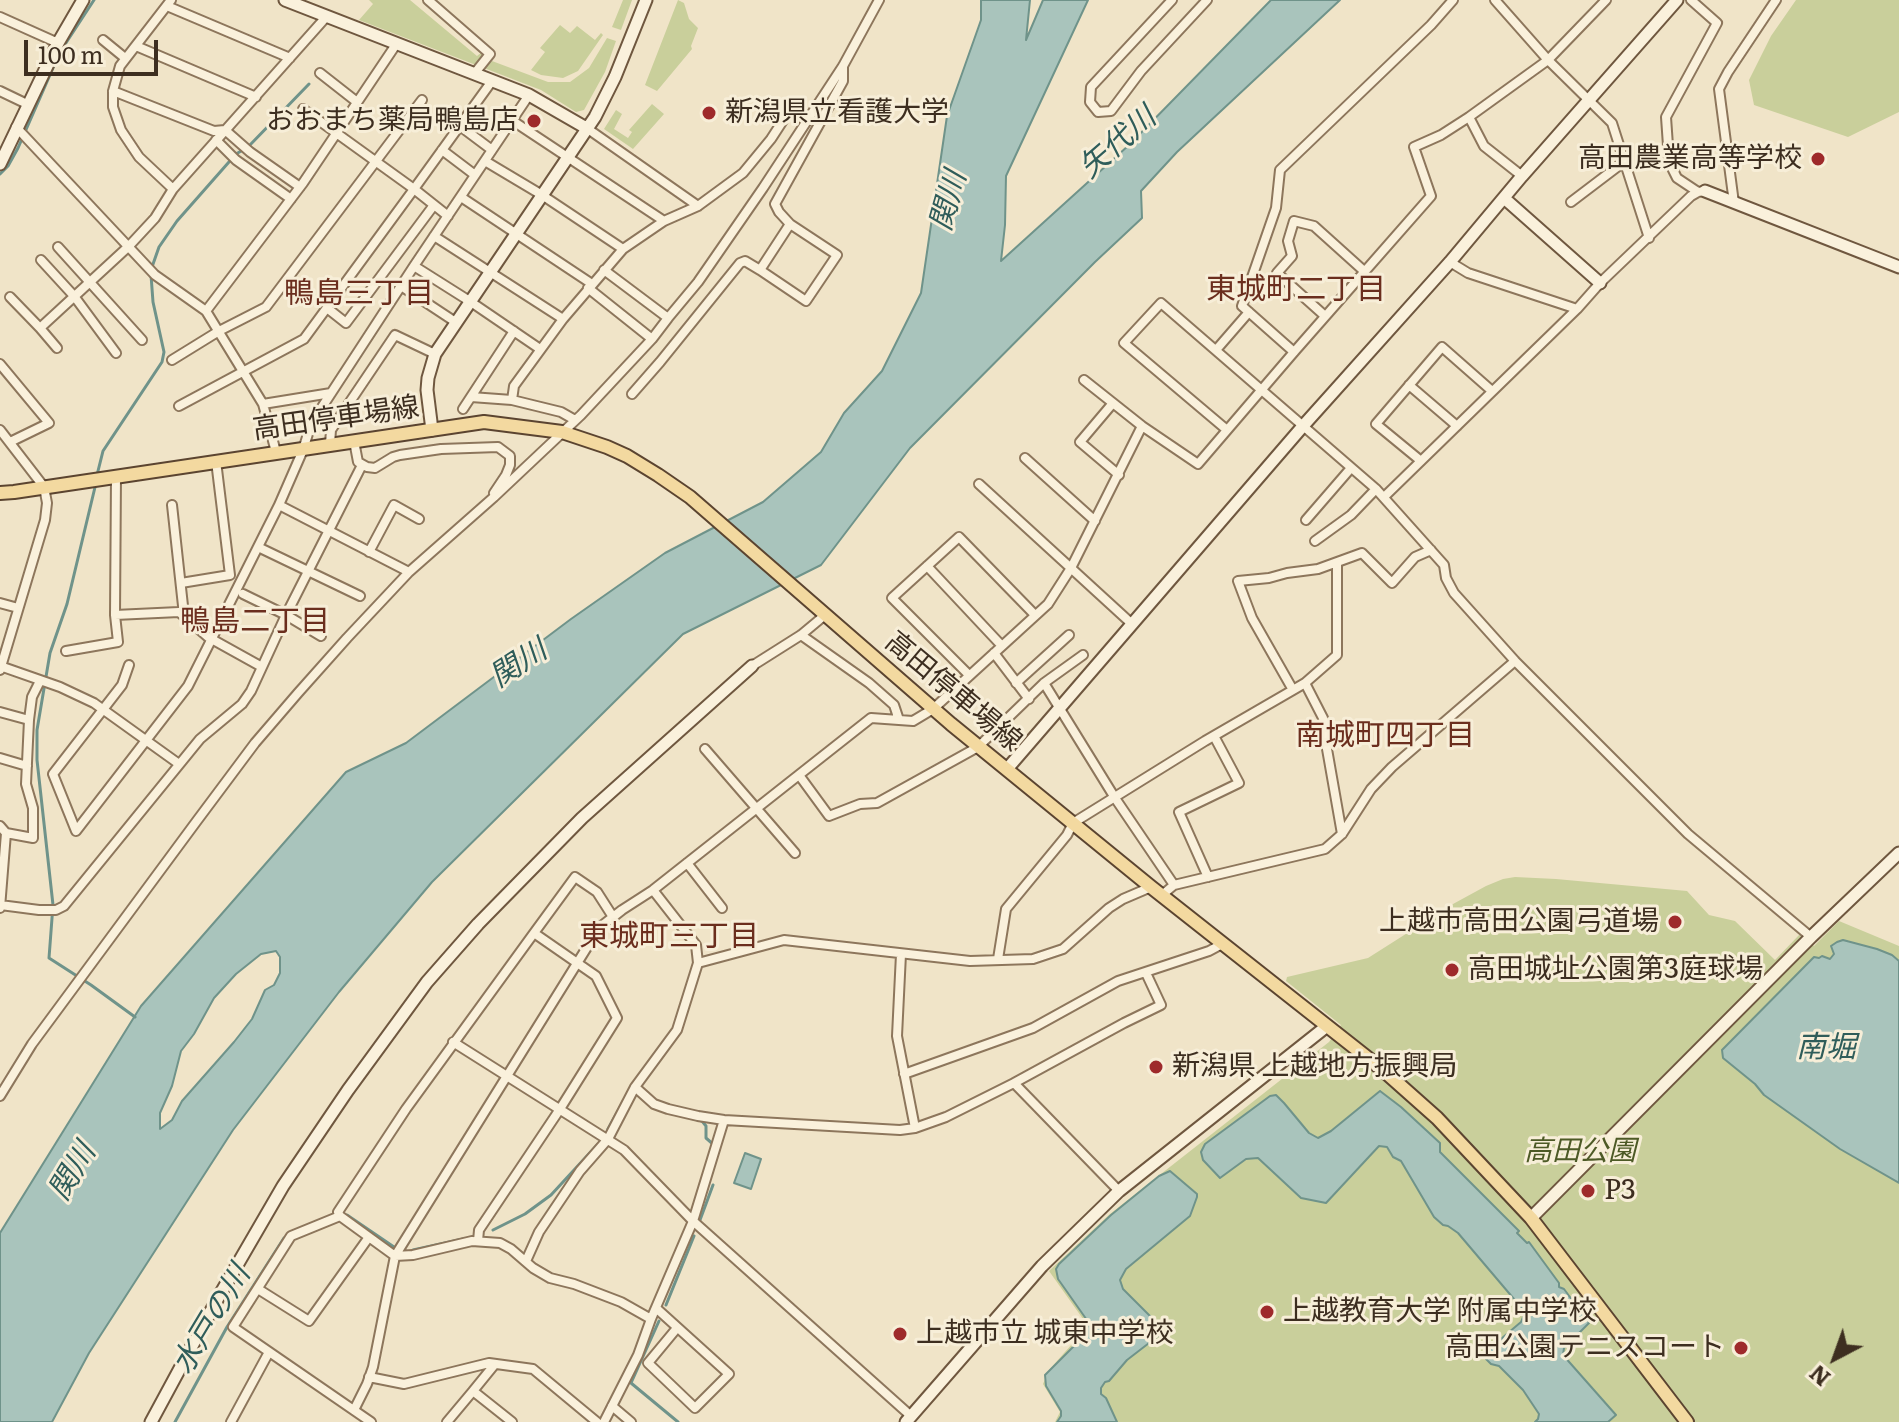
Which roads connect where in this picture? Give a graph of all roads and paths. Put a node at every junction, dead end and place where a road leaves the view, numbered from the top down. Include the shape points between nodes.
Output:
1 (83, 0) edge
2 (285, 0) edge
3 (428, 0) edge
4 (646, 0) edge
5 (879, 0) edge
6 (1172, 0) edge
7 (1207, 0) edge
8 (1453, 0) edge
9 (1495, 0) edge
10 (1677, 0) edge
11 (1691, 0) edge
12 (1776, 0) edge
13 (1599, 2) edge
14 (169, 3) edge
15 (327, 16) junction
16 (0, 17) edge
17 (103, 40) dead end
18 (58, 43) junction
19 (397, 43) junction
20 (136, 46) junction
21 (125, 58) junction
22 (290, 58) junction
23 (1548, 60) junction
24 (843, 66) junction
25 (320, 73) dead end
26 (474, 74) junction
27 (492, 81) junction
28 (0, 91) edge
29 (113, 91) junction
30 (529, 95) junction
31 (256, 97) junction
32 (1589, 99) junction
33 (422, 100) dead end
34 (357, 102) junction
35 (795, 102) dead end
36 (27, 104) junction
37 (303, 109) dead end
38 (1469, 117) junction
39 (513, 121) junction
40 (460, 126) junction
41 (16, 127) junction
42 (588, 129) junction
43 (225, 130) junction
44 (337, 132) junction
45 (216, 140) junction
46 (442, 150) junction
47 (492, 150) junction
48 (568, 156) junction
49 (376, 161) junction
50 (485, 161) junction
51 (1625, 161) junction
52 (0, 163) edge
53 (475, 175) junction
54 (1522, 176) junction
55 (300, 187) junction
56 (173, 189) junction
57 (414, 189) junction
58 (1702, 192) junction
59 (542, 195) junction
60 (461, 197) junction
61 (1504, 198) junction
62 (291, 199) junction
63 (1571, 202) dead end
64 (1734, 203) junction
65 (434, 205) junction
66 (698, 206) junction
67 (448, 216) junction
68 (664, 221) junction
69 (790, 224) junction
70 (516, 234) junction
71 (434, 236) junction
72 (1649, 238) junction
73 (129, 246) junction
74 (58, 247) dead end
75 (623, 249) junction
76 (41, 260) dead end
77 (1450, 262) junction
78 (414, 266) junction
79 (1899, 267) edge
80 (604, 270) junction
81 (760, 270) junction
82 (1364, 271) junction
83 (490, 273) junction
84 (90, 282) junction
85 (1600, 283) junction
86 (401, 286) junction
87 (590, 286) junction
88 (74, 296) junction
89 (10, 297) dead end
90 (471, 302) junction
91 (327, 308) junction
92 (1577, 309) junction
93 (206, 311) junction
94 (1249, 312) junction
95 (1325, 316) junction
96 (668, 318) junction
97 (563, 319) junction
98 (457, 323) junction
99 (40, 328) junction
100 (219, 331) junction
101 (514, 331) junction
102 (652, 339) junction
103 (142, 340) dead end
104 (57, 348) dead end
105 (540, 349) junction
106 (1216, 350) junction
107 (1294, 352) junction
108 (116, 353) dead end
109 (435, 354) junction
110 (172, 360) dead end
111 (0, 364) edge
112 (243, 370) junction
113 (1084, 380) dead end
114 (1409, 385) junction
115 (1262, 390) junction
116 (1492, 391) junction
117 (331, 393) junction
118 (632, 394) dead end
119 (471, 397) junction
120 (512, 400) junction
121 (1113, 403) junction
122 (263, 404) junction
123 (179, 406) dead end
124 (463, 409) dead end
125 (575, 420) junction
126 (1142, 426) junction
127 (1303, 426) junction
128 (1457, 426) junction
129 (0, 430) edge
130 (432, 430) junction
131 (1227, 430) junction
132 (566, 433) junction
133 (354, 441) junction
134 (10, 442) junction
135 (330, 444) junction
136 (303, 450) junction
137 (276, 452) junction
138 (1025, 458) dead end
139 (216, 461) junction
140 (1421, 461) junction
141 (362, 465) junction
142 (1351, 468) junction
143 (1119, 475) junction
144 (116, 476) junction
145 (979, 484) dead end
146 (44, 487) junction
147 (1376, 489) junction
148 (0, 493) edge
149 (494, 497) junction
150 (1384, 497) junction
151 (172, 505) dead end
152 (279, 505) junction
153 (419, 519) dead end
154 (1306, 520) dead end
155 (1095, 521) junction
156 (329, 532) junction
157 (1315, 541) dead end
158 (258, 547) junction
159 (1431, 550) junction
160 (369, 552) junction
161 (1337, 563) junction
162 (927, 566) junction
163 (1071, 568) junction
164 (308, 571) junction
165 (409, 572) junction
166 (181, 583) junction
167 (243, 594) dead end
168 (360, 596) dead end
169 (0, 603) edge
170 (18, 608) junction
171 (821, 611) junction
172 (115, 615) junction
173 (286, 615) junction
174 (1035, 615) junction
175 (184, 616) junction
176 (1132, 624) junction
177 (801, 635) junction
178 (1069, 635) dead end
179 (321, 636) dead end
180 (211, 639) junction
181 (1002, 646) junction
182 (66, 651) dead end
183 (994, 653) junction
184 (1083, 655) dead end
185 (1515, 661) junction
186 (129, 665) dead end
187 (752, 666) joint
188 (262, 667) junction
189 (0, 668) edge
190 (969, 675) junction
191 (40, 681) junction
192 (1016, 683) junction
193 (1044, 683) junction
194 (1305, 683) junction
195 (1293, 690) junction
196 (1029, 699) junction
197 (1059, 707) junction
198 (933, 709) junction
199 (103, 710) junction
200 (0, 712) edge
201 (29, 720) junction
202 (899, 720) junction
203 (1214, 736) junction
204 (145, 740) junction
205 (978, 747) junction
206 (705, 749) dead end
207 (0, 758) edge
208 (179, 764) junction
209 (27, 766) junction
210 (1007, 769) junction
211 (799, 775) junction
212 (1115, 798) junction
213 (756, 809) junction
214 (1073, 823) junction
215 (3, 830) edge
216 (1342, 834) junction
217 (795, 853) dead end
218 (1899, 853) edge
219 (687, 863) junction
220 (1208, 877) junction
221 (1174, 885) junction
222 (653, 890) junction
223 (1156, 891) junction
224 (0, 906) edge
225 (722, 908) dead end
226 (613, 917) junction
227 (534, 933) junction
228 (1811, 937) junction
229 (1224, 943) junction
230 (901, 954) junction
231 (998, 959) junction
232 (579, 962) junction
233 (698, 963) junction
234 (1146, 973) junction
235 (1327, 1026) junction
236 (453, 1042) junction
237 (904, 1074) junction
238 (507, 1075) junction
239 (1014, 1083) junction
240 (635, 1087) junction
241 (0, 1096) edge
242 (560, 1109) junction
243 (724, 1120) junction
244 (915, 1128) junction
245 (608, 1139) junction
246 (1119, 1191) junction
247 (340, 1216) junction
248 (1531, 1218) junction
249 (693, 1221) junction
250 (369, 1237) junction
251 (478, 1241) junction
252 (395, 1256) junction
253 (526, 1261) junction
254 (258, 1289) junction
255 (656, 1308) junction
256 (651, 1319) junction
257 (677, 1328) junction
258 (269, 1352) junction
259 (495, 1364) junction
260 (369, 1377) junction
261 (473, 1391) junction
262 (612, 1406) junction
263 (354, 1410) junction
264 (908, 1419) edge
265 (151, 1422) edge
266 (231, 1422) edge
267 (371, 1422) edge
268 (447, 1422) edge
269 (512, 1422) edge
270 (597, 1422) edge
271 (604, 1422) edge
272 (631, 1422) edge
273 (1687, 1422) edge

1 - 18 street
2 - 15 street
3 - 26 street via 490,54
4 - 42 street
5 - 24 street
6 - 7 street via 1091,87 1090,102 1098,112 1111,111
8 - 94 street via 1280,170 1276,208 1242,306
9 - 23 street
10 - 32 street
11 - 58 street via 1717,23 1666,117 1673,170
12 - 64 street via 1719,89
13 - 23 street
14 - 20 street
14 - 22 street
15 - 19 street
15 - 22 street
16 - 18 street
17 - 21 street
18 - 36 street
19 - 26 street
19 - 34 street
20 - 21 street
20 - 31 street
21 - 29 street
22 - 31 street
23 - 32 street
23 - 38 street
24 - 69 street via 843,81 775,204
24 - 96 street via 733,232
25 - 34 street
26 - 27 street
27 - 30 street
27 - 40 street
28 - 36 street
29 - 43 street via 214,131
29 - 56 street via 121,130 139,157
30 - 39 street
30 - 42 street
31 - 43 street
32 - 51 street via 1612,123
32 - 54 street
33 - 49 street
34 - 44 street
35 - 66 street via 743,173
36 - 41 street
37 - 44 street
38 - 54 street via 1484,146
38 - 82 street via 1414,147 1431,196
39 - 47 street
39 - 48 street
40 - 46 street
40 - 47 street
41 - 52 street
41 - 73 street
42 - 48 street
42 - 66 street
43 - 45 street
43 - 55 street
44 - 49 street
44 - 55 street
45 - 56 street
45 - 62 street
46 - 53 street
46 - 57 street
47 - 50 street
48 - 59 street
48 - 68 street
49 - 57 street
49 - 100 street via 266,307
50 - 53 street
50 - 59 street
51 - 63 street
51 - 72 street
53 - 60 street
54 - 61 street
55 - 62 street
56 - 73 street
57 - 65 street
57 - 91 street
58 - 64 street
58 - 72 street via 1691,196
59 - 70 street
59 - 75 street
60 - 67 street
60 - 70 street
61 - 77 street
61 - 85 street
62 - 93 street
64 - 79 street
65 - 67 street
65 - 91 street via 346,323
66 - 68 street
67 - 71 street
68 - 75 street
69 - 81 street
69 - 81 street via 837,255 806,301
70 - 83 street
70 - 87 street
71 - 78 street
71 - 83 street
72 - 85 street
73 - 84 street
73 - 93 street via 155,275
74 - 84 street
75 - 80 street
76 - 88 street
77 - 92 street via 1468,273
77 - 127 street
78 - 86 street
78 - 90 street
80 - 87 street
80 - 96 street
81 - 118 street via 740,263
82 - 95 street
82 - 95 street via 1314,226 1294,221 1288,241 1292,256 1277,273
83 - 90 street
83 - 97 street
84 - 88 street
84 - 103 street
85 - 92 street
86 - 98 street
86 - 117 street
87 - 97 street
87 - 102 street
88 - 99 street
88 - 108 street
89 - 99 street
90 - 98 street
90 - 101 street
91 - 112 street via 304,339
92 - 116 street
93 - 100 street
94 - 106 street
94 - 107 street
95 - 107 street
96 - 102 street
97 - 105 street
98 - 109 street
99 - 104 street
100 - 110 street
100 - 112 street
101 - 105 street
101 - 119 street
102 - 125 street
105 - 120 street via 514,386
106 - 115 street
106 - 131 street via 1161,303 1124,343
107 - 115 street
109 - 130 street via 427,390
109 - 135 street via 395,335 331,430
111 - 134 street via 49,423
112 - 122 street
112 - 123 street
113 - 121 street
114 - 116 street via 1442,347
114 - 128 street
114 - 140 street via 1376,424
115 - 127 street
115 - 131 street
116 - 128 street
117 - 122 street
117 - 136 street via 311,424
119 - 120 street
119 - 124 street
120 - 125 street
121 - 126 street
121 - 143 street via 1080,442
122 - 137 street
125 - 132 street
126 - 131 street via 1198,464
126 - 143 street
127 - 142 street
127 - 176 street
128 - 140 street
129 - 134 street
130 - 132 main road, 高田停車場線 via 484,422
130 - 133 main road, 高田停車場線
132 - 149 street
132 - 171 main road, 高田停車場線 via 627,456 674,485
133 - 135 main road, 高田停車場線
133 - 141 street
134 - 146 street
135 - 136 main road, 高田停車場線
136 - 137 main road, 高田停車場線
136 - 152 street
137 - 139 main road, 高田停車場線
138 - 155 street
139 - 144 main road, 高田停車場線
139 - 166 street via 230,575
140 - 150 street
141 - 149 street via 375,468 393,457 441,449 498,447 511,460
141 - 156 street
142 - 147 street
142 - 154 street
143 - 155 street
144 - 146 main road, 高田停車場線
144 - 172 street
145 - 163 street
146 - 148 main road, 高田停車場線
146 - 170 street via 45,520
147 - 150 street
147 - 157 street
149 - 165 street
150 - 159 street
151 - 166 street
152 - 156 street
152 - 158 street
153 - 160 street via 394,505
155 - 163 street
156 - 160 street
156 - 164 street
158 - 164 street
158 - 180 street
159 - 161 street via 1415,557 1392,583 1362,553
159 - 185 street via 1444,565 1454,593
160 - 165 street
161 - 194 street via 1337,655
161 - 195 street via 1238,581 1252,618
162 - 174 street via 959,537
162 - 181 street
162 - 190 street via 892,598
163 - 174 street
163 - 176 street
164 - 168 street
164 - 173 street
165 - 241 street via 255,743 32,1044
166 - 175 street
167 - 173 street
169 - 170 street
170 - 189 street
171 - 177 street
171 - 198 main road, 高田停車場線
172 - 175 street
172 - 182 street via 118,642
173 - 179 street
173 - 188 street
174 - 181 street
175 - 180 street
176 - 197 street
177 - 187 street
177 - 202 street via 869,683 894,705
178 - 192 street
180 - 188 street
180 - 204 street via 188,686
181 - 183 street
183 - 190 street
183 - 192 street
184 - 193 street
185 - 216 street via 1392,767
185 - 228 street via 1688,834
186 - 199 street
187 - 265 street via 582,818 427,982 283,1186
188 - 208 street via 242,704
189 - 191 street
190 - 198 street
191 - 199 street
191 - 201 street
192 - 196 street
193 - 196 street
193 - 197 street
194 - 195 street
194 - 216 street via 1323,718
195 - 203 street
196 - 205 street
197 - 210 street
197 - 212 street
198 - 202 street via 913,721
198 - 205 main road, 高田停車場線
199 - 204 street
199 - 204 street via 53,774 76,831
200 - 201 street
201 - 209 street
202 - 211 street via 871,718
203 - 212 street
203 - 220 street via 1239,783 1179,812
204 - 208 street
205 - 210 main road, 高田停車場線
205 - 211 street via 877,803 829,816
206 - 213 street
207 - 209 street
208 - 224 street via 64,906
209 - 215 street via 33,838
210 - 214 main road, 高田停車場線
211 - 213 street
212 - 214 street
212 - 221 street
213 - 217 street
213 - 219 street
214 - 223 main road, 高田停車場線
214 - 231 street via 1006,909
215 - 224 street
216 - 220 street via 1325,849
218 - 228 street
219 - 222 street
219 - 225 street
220 - 221 street
221 - 223 street
222 - 226 street
222 - 233 street via 696,945
223 - 229 main road, 高田停車場線
223 - 231 street via 1123,899 1056,952 1033,959
226 - 227 street via 597,892 575,877
226 - 232 street via 599,928
227 - 232 street
227 - 236 street
228 - 248 street
229 - 234 street
229 - 235 main road, 高田停車場線
230 - 231 street
230 - 233 street via 784,940
230 - 237 street via 897,1036
232 - 238 street
232 - 242 street via 596,976 617,1018
233 - 240 street via 677,1030
234 - 237 street via 1118,981 1033,1028
234 - 239 street via 1161,1005
235 - 246 street
235 - 248 main road, 高田停車場線 via 1437,1118
236 - 238 street
236 - 247 street
237 - 244 street
238 - 242 street
238 - 252 street
239 - 244 street
239 - 246 street
240 - 243 street via 654,1104
240 - 245 street
242 - 245 street
242 - 251 street via 479,1230
243 - 244 street
243 - 249 street
245 - 249 street
245 - 253 street via 580,1171
246 - 264 street via 1042,1266
247 - 250 street
247 - 254 street via 291,1236
248 - 273 main road, 高田停車場線
249 - 255 street
249 - 264 street
250 - 252 street
250 - 254 street via 309,1321
251 - 252 street
251 - 253 street via 506,1245
252 - 260 street
253 - 256 street via 550,1278 621,1302
254 - 258 street via 233,1327
255 - 256 street
255 - 257 street
256 - 262 street
257 - 257 street via 648,1363 695,1408 729,1374
258 - 263 street
258 - 266 street
259 - 260 street via 404,1384
259 - 261 street
259 - 270 street via 533,1369
260 - 263 street
261 - 268 street
261 - 269 street
262 - 271 street
262 - 272 street
263 - 267 street

